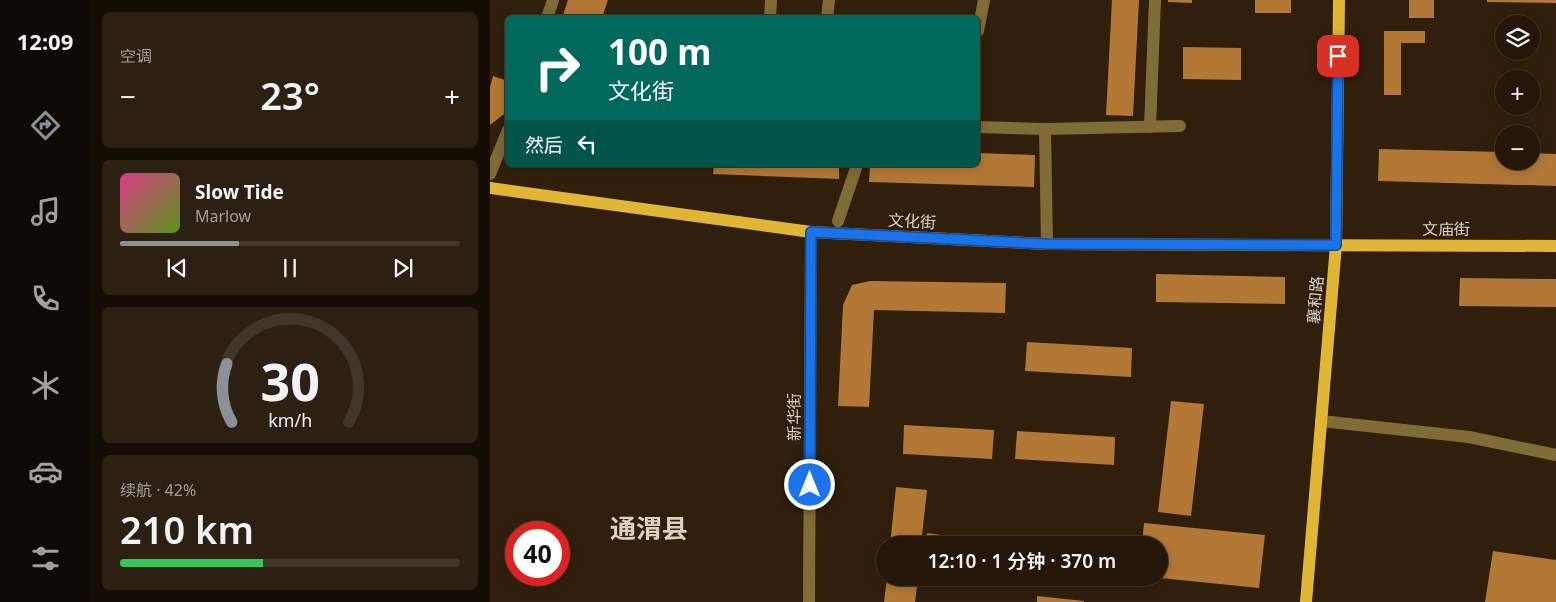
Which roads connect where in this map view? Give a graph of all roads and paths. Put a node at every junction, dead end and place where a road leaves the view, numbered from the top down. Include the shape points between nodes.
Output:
1 (553, 0) edge
2 (772, 0) edge
3 (829, 0) edge
4 (984, 0) edge
5 (1155, 0) edge
6 (1339, 0) edge
7 (548, 15) edge
8 (770, 15) edge
9 (827, 15) edge
10 (980, 21) edge
11 (1180, 126) dead end
12 (980, 127) edge
13 (1150, 127) junction
14 (1045, 129) junction
15 (505, 137) edge
16 (856, 167) edge
17 (490, 174) edge
18 (490, 188) edge
19 (838, 221) dead end
20 (811, 232) junction
21 (1047, 244) junction
22 (1336, 245) junction
23 (1556, 246) edge
24 (1321, 421) junction
25 (1556, 455) edge
26 (809, 602) edge
27 (1306, 602) edge

1 - 7 street
2 - 8 street
3 - 9 street
4 - 10 street
5 - 13 street
6 - 22 main road, 襄和路
11 - 13 street
12 - 14 street
13 - 14 street
14 - 21 street
15 - 17 street
16 - 19 street
18 - 20 main road, 文化街
20 - 21 main road, 文化街
20 - 26 street, 新华街
21 - 22 main road, 文化街
22 - 23 main road, 文庙街
22 - 24 main road, 襄和路
24 - 25 street via 1470,437
24 - 27 main road, 襄和路

